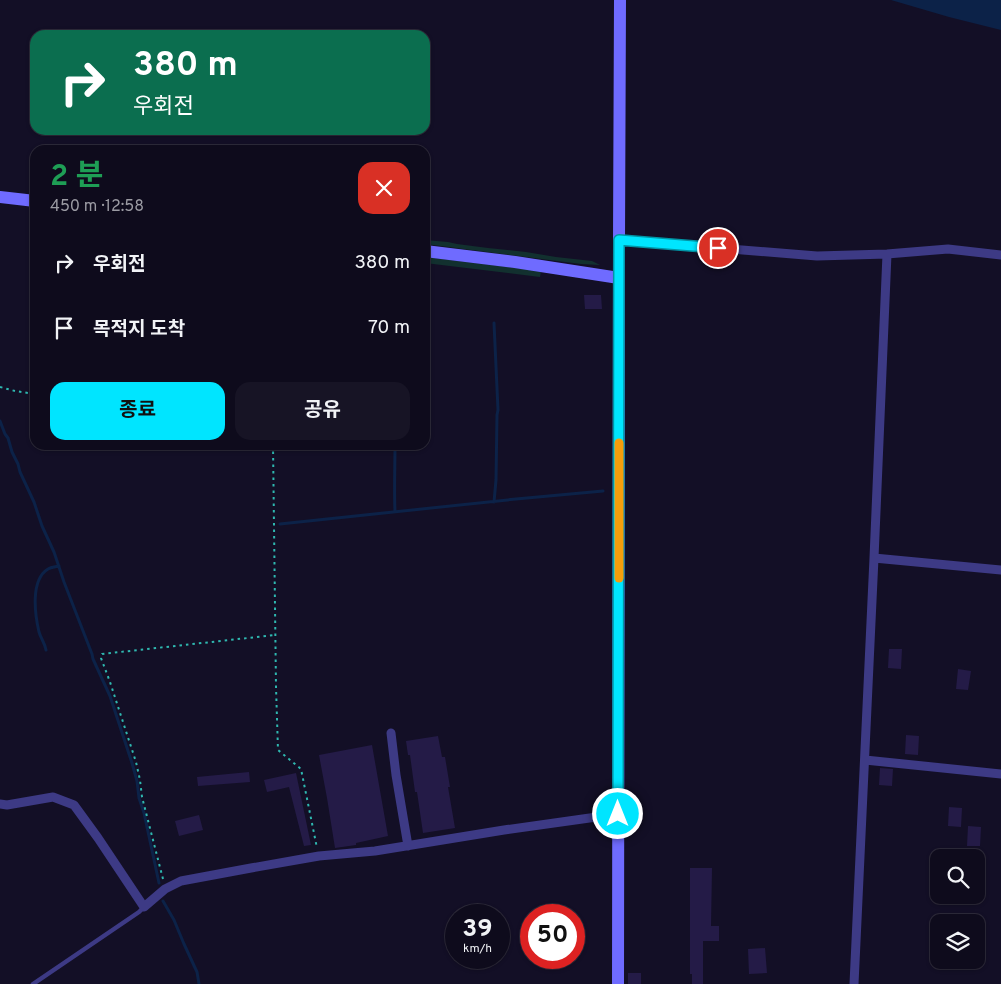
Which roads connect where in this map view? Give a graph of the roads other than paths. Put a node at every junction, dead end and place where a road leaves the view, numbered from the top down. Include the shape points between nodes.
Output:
1 (620, 0) edge
2 (0, 197) edge
3 (30, 201) edge
4 (619, 240) junction
5 (430, 252) edge
6 (887, 254) junction
7 (1001, 255) edge
8 (619, 278) junction
9 (874, 558) junction
10 (1001, 570) edge
11 (391, 732) dead end
12 (865, 760) junction
13 (1001, 774) edge
14 (0, 804) edge
15 (618, 814) junction
16 (408, 846) junction
17 (144, 907) junction
18 (33, 984) edge
19 (618, 984) edge
20 (854, 984) edge

1 - 4 main road
2 - 3 main road
4 - 6 street via 817,256
4 - 8 main road
5 - 8 main road
6 - 7 street via 948,249
6 - 9 street
8 - 15 main road
9 - 10 street
9 - 12 street
11 - 16 street
12 - 13 street
12 - 20 street
14 - 17 street via 52,797 74,805
15 - 16 street
15 - 19 main road
16 - 17 street via 319,856 181,881 165,889
17 - 18 lane

